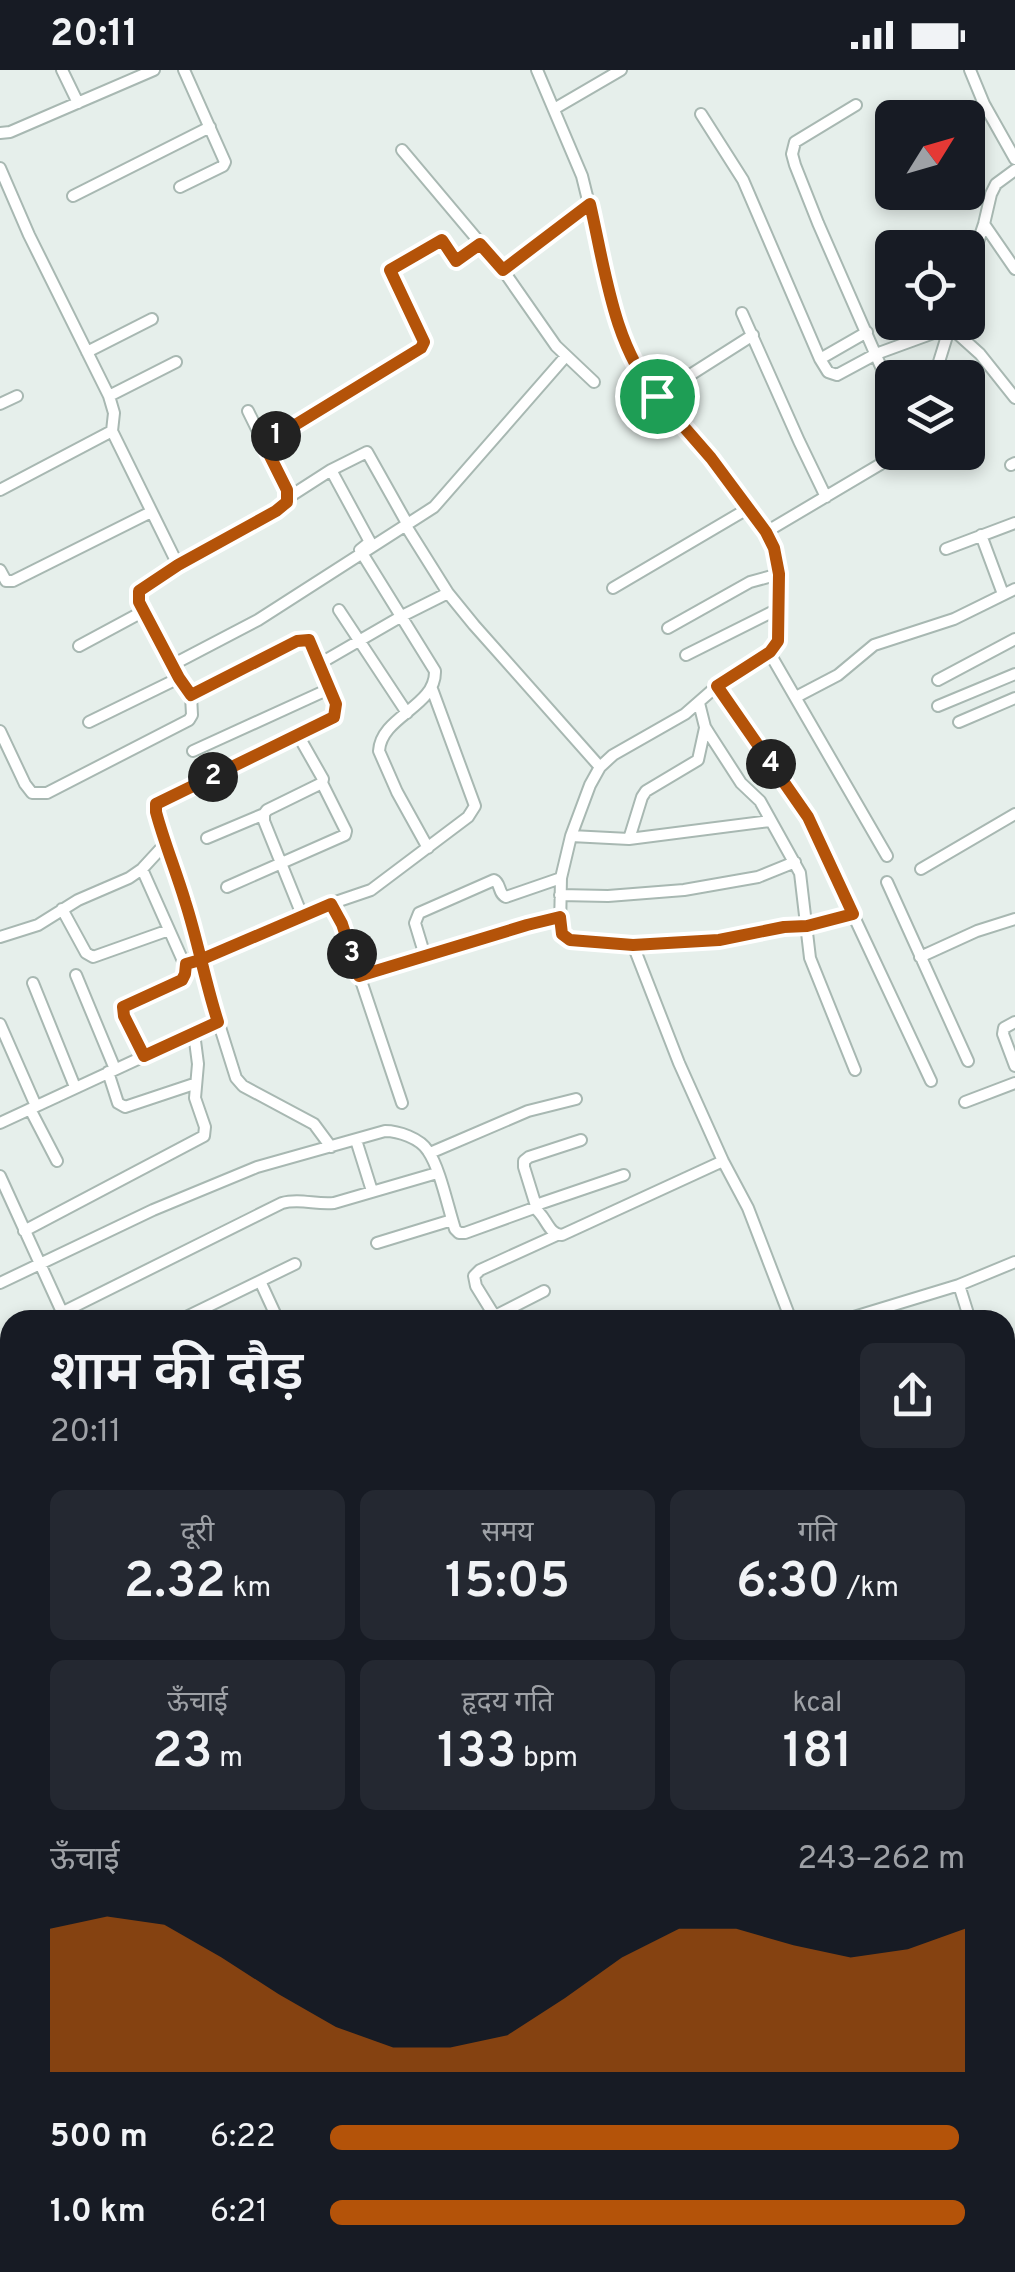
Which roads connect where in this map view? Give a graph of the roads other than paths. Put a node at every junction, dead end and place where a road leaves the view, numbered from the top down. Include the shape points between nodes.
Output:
1 (62, 70) edge
2 (154, 70) edge
3 (184, 70) edge
4 (538, 70) edge
5 (621, 70) edge
6 (970, 70) edge
7 (78, 103) junction
8 (856, 105) dead end
9 (554, 108) junction
10 (701, 114) dead end
11 (210, 127) junction
12 (0, 133) edge
13 (402, 150) dead end
14 (1015, 160) edge
15 (0, 168) edge
16 (1015, 170) edge
17 (180, 188) dead end
18 (74, 196) dead end
19 (590, 204) junction
20 (984, 224) junction
21 (982, 230) edge
22 (480, 244) junction
23 (1015, 269) edge
24 (503, 270) junction
25 (742, 313) dead end
26 (152, 319) dead end
27 (867, 332) junction
28 (753, 335) junction
29 (912, 340) edge
30 (966, 340) edge
31 (87, 352) junction
32 (876, 354) junction
33 (566, 356) junction
34 (820, 358) junction
35 (879, 360) edge
36 (176, 362) dead end
37 (594, 382) dead end
38 (17, 396) dead end
39 (108, 396) junction
40 (657, 396) junction
41 (1015, 398) edge
42 (0, 404) edge
43 (248, 411) dead end
44 (112, 431) junction
45 (264, 444) junction
46 (875, 468) edge
47 (332, 470) junction
48 (0, 490) edge
49 (826, 497) junction
50 (288, 498) junction
51 (750, 508) junction
52 (152, 512) junction
53 (1015, 523) edge
54 (407, 526) junction
55 (766, 532) junction
56 (980, 535) junction
57 (946, 549) dead end
58 (362, 555) junction
59 (178, 565) junction
60 (0, 570) edge
61 (779, 574) junction
62 (614, 588) dead end
63 (1015, 588) edge
64 (448, 593) junction
65 (1003, 594) junction
66 (778, 609) junction
67 (339, 610) dead end
68 (144, 611) junction
69 (402, 616) junction
70 (668, 628) dead end
71 (1015, 639) edge
72 (360, 640) junction
73 (79, 646) dead end
74 (770, 652) junction
75 (686, 655) dead end
76 (319, 664) junction
77 (172, 665) junction
78 (1015, 674) edge
79 (179, 678) junction
80 (938, 680) dead end
81 (717, 686) junction
82 (328, 689) junction
83 (432, 689) junction
84 (191, 695) junction
85 (796, 697) junction
86 (1015, 698) edge
87 (699, 704) junction
88 (938, 706) dead end
89 (407, 713) junction
90 (89, 722) dead end
91 (960, 722) dead end
92 (705, 726) junction
93 (0, 731) edge
94 (298, 736) junction
95 (193, 751) dead end
96 (600, 766) junction
97 (322, 783) junction
98 (264, 814) junction
99 (1015, 814) edge
100 (770, 821) junction
101 (571, 836) junction
102 (208, 838) dead end
103 (629, 839) junction
104 (165, 844) junction
105 (428, 848) junction
106 (886, 856) dead end
107 (795, 862) junction
108 (282, 864) junction
109 (142, 869) junction
110 (921, 870) dead end
111 (561, 878) junction
112 (888, 882) dead end
113 (227, 887) dead end
114 (560, 895) junction
115 (331, 904) junction
116 (62, 910) junction
117 (853, 914) junction
118 (302, 915) junction
119 (560, 917) junction
120 (1015, 918) edge
121 (807, 926) junction
122 (169, 930) junction
123 (0, 938) edge
124 (633, 945) junction
125 (425, 956) junction
126 (920, 957) junction
127 (200, 960) junction
128 (186, 964) junction
129 (76, 976) dead end
130 (359, 976) junction
131 (33, 983) dead end
132 (218, 1022) junction
133 (1015, 1022) edge
134 (0, 1024) edge
135 (194, 1032) junction
136 (144, 1056) junction
137 (968, 1061) dead end
138 (1015, 1066) edge
139 (112, 1070) junction
140 (855, 1070) dead end
141 (931, 1081) dead end
142 (1015, 1083) edge
143 (194, 1084) junction
144 (75, 1087) junction
145 (576, 1098) dead end
146 (965, 1102) dead end
147 (402, 1104) dead end
148 (33, 1107) junction
149 (0, 1123) edge
150 (356, 1140) junction
151 (581, 1140) dead end
152 (331, 1147) junction
153 (430, 1153) junction
154 (723, 1161) junction
155 (57, 1162) dead end
156 (437, 1173) junction
157 (624, 1175) dead end
158 (0, 1176) edge
159 (372, 1191) junction
160 (536, 1207) junction
161 (452, 1220) junction
162 (24, 1231) junction
163 (557, 1235) junction
164 (377, 1243) dead end
165 (1015, 1262) edge
166 (295, 1264) dead end
167 (38, 1265) junction
168 (260, 1281) junction
169 (0, 1284) edge
170 (959, 1284) junction
171 (544, 1290) dead end
172 (61, 1310) edge
173 (66, 1310) edge
174 (201, 1310) edge
175 (273, 1310) edge
176 (491, 1310) edge
177 (510, 1310) edge
178 (787, 1310) edge
179 (876, 1310) edge
180 (967, 1310) edge

1 - 7 street
2 - 7 street
3 - 11 street
4 - 9 street
5 - 9 street
6 - 14 street
7 - 12 street
8 - 27 street via 795,142 792,154
9 - 19 street
10 - 34 street via 743,180
11 - 17 street via 225,162
11 - 18 street
13 - 22 street
15 - 31 street
16 - 20 street via 996,184
19 - 24 street
19 - 40 street via 618,321 643,380
20 - 21 street
20 - 23 street
22 - 24 street
22 - 45 street via 456,261 442,240 390,270 424,342 421,348
24 - 33 street
25 - 28 street
26 - 31 street
27 - 32 street
27 - 34 street
28 - 40 street
28 - 49 street
29 - 32 street
30 - 41 street
31 - 39 street
32 - 34 street via 836,374
32 - 35 street
33 - 37 street
33 - 54 street via 434,507
36 - 39 street
38 - 42 street
39 - 44 street
40 - 51 street
43 - 45 street
44 - 48 street
44 - 52 street
45 - 50 street
46 - 49 street
47 - 50 street
47 - 54 street via 367,452
47 - 58 street via 370,542
49 - 55 street
50 - 59 street
51 - 55 street
51 - 62 street
52 - 59 street
52 - 60 street via 13,581
53 - 56 street
54 - 58 street
54 - 64 street
55 - 61 street
56 - 57 street
56 - 65 street
58 - 69 street
58 - 77 street
59 - 68 street via 139,591
61 - 66 street
61 - 70 street via 750,582
63 - 65 street
64 - 69 street
64 - 96 street
65 - 85 street via 954,619 874,645
66 - 74 street via 778,641
66 - 75 street
67 - 72 street
68 - 73 street
68 - 77 street
69 - 72 street
69 - 83 street via 435,671
71 - 80 street
72 - 76 street
72 - 89 street
74 - 81 street
74 - 85 street
76 - 82 street
76 - 84 street via 309,640 297,641
77 - 79 street
78 - 88 street
79 - 84 street
79 - 90 street
81 - 87 street
81 - 117 street via 808,817
82 - 94 street via 334,717
82 - 95 street
83 - 89 street
83 - 105 street via 475,806
84 - 93 street via 190,720 47,793 32,793 25,784
85 - 106 street
86 - 91 street
87 - 92 street
87 - 96 street
89 - 105 street via 384,734 379,751
92 - 100 street
92 - 103 street via 700,758 650,787
94 - 97 street
94 - 104 street via 160,801 155,809
96 - 101 street
97 - 98 street
97 - 108 street via 346,834
98 - 102 street
98 - 108 street
99 - 110 street
100 - 103 street
100 - 107 street
101 - 103 street
101 - 111 street
104 - 109 street
104 - 127 street
105 - 115 street via 381,884
107 - 114 street via 758,877 684,890
107 - 121 street
108 - 113 street
108 - 118 street
109 - 116 street
109 - 122 street
111 - 114 street
111 - 125 street via 506,897 494,880 419,912
112 - 126 street
114 - 119 street
115 - 118 street
115 - 130 street
116 - 122 street via 94,957
116 - 123 street
117 - 121 street
117 - 141 street
118 - 127 street
119 - 124 street via 570,940
119 - 125 street
120 - 126 street
121 - 124 street
121 - 140 street via 810,958
122 - 128 street
124 - 154 street
125 - 130 street
126 - 137 street
127 - 128 street
127 - 132 street
128 - 136 street via 182,980 123,1007
129 - 139 street
130 - 147 street
131 - 144 street
132 - 135 street
132 - 152 street via 239,1082 314,1124
133 - 138 street via 1003,1034
134 - 148 street
135 - 136 street
135 - 143 street
136 - 139 street
139 - 143 street via 118,1103 125,1107
139 - 144 street
142 - 146 street
143 - 162 street via 202,1138
144 - 148 street
145 - 153 street via 528,1110
148 - 149 street
148 - 155 street
150 - 152 street
150 - 153 street via 390,1130
150 - 159 street
151 - 160 street via 524,1161
152 - 167 street via 240,1174
153 - 156 street
154 - 163 street
154 - 178 street
156 - 159 street
156 - 161 street
157 - 160 street
158 - 162 street
159 - 173 street via 334,1204 282,1203
160 - 161 street via 465,1233
160 - 163 street
161 - 164 street
162 - 167 street
163 - 176 street via 474,1276
165 - 170 street
166 - 168 street
167 - 169 street
167 - 172 street
168 - 174 street
168 - 175 street
170 - 179 street
170 - 180 street
171 - 177 street

